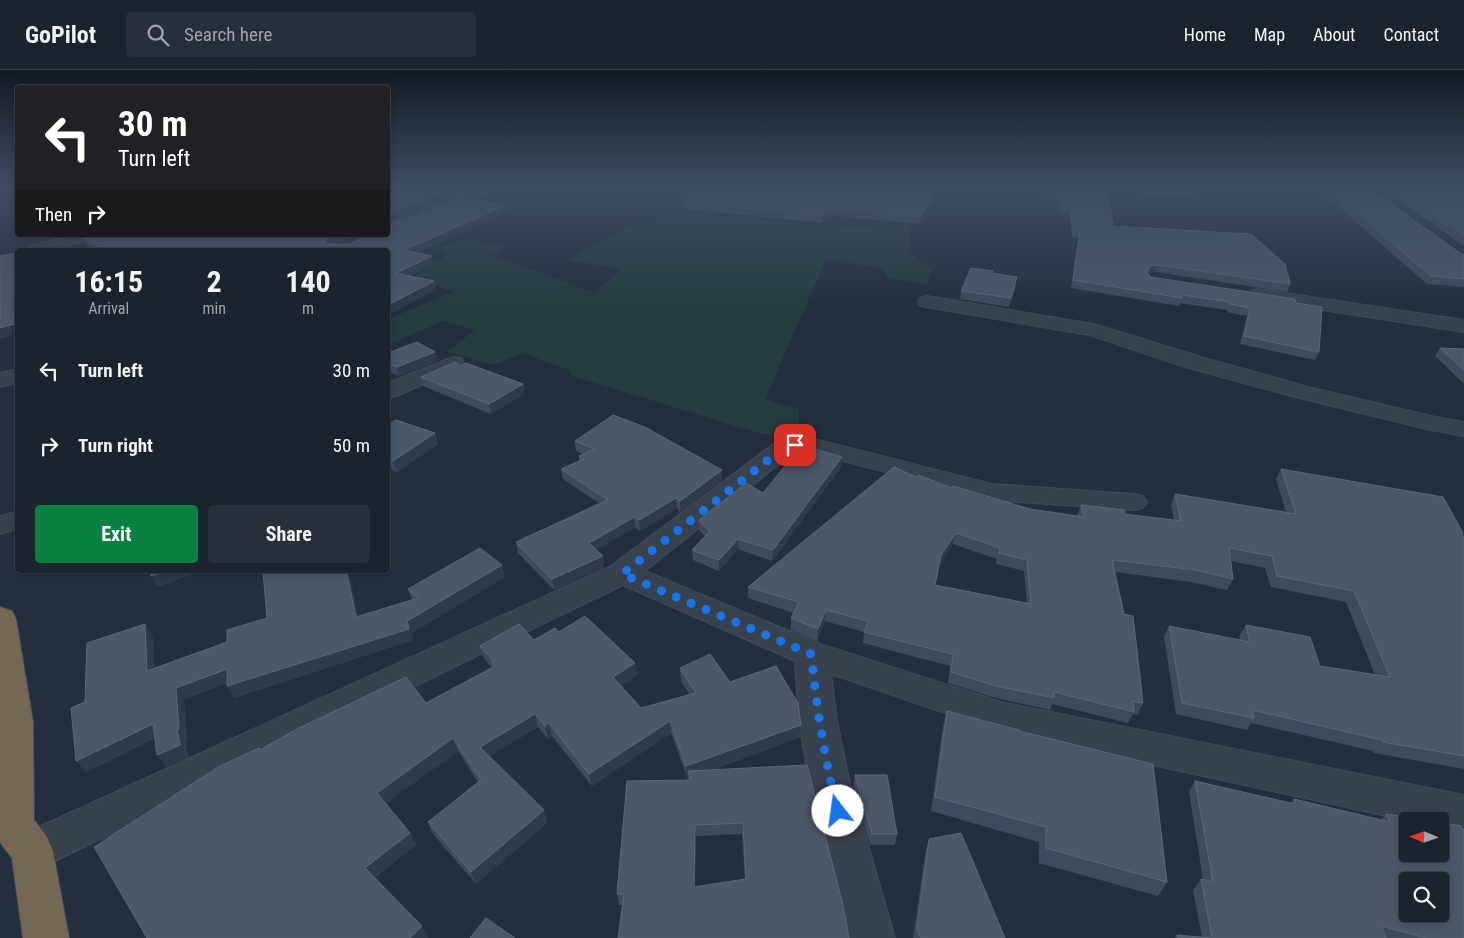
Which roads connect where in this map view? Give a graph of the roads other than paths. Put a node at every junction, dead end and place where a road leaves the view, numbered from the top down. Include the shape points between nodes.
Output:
1 (82, 237) edge
2 (41, 248) edge
3 (1242, 292) edge
4 (927, 302) dead end
5 (1464, 326) edge
6 (453, 363) edge
7 (15, 375) edge
8 (0, 380) edge
9 (390, 390) edge
10 (1464, 429) edge
11 (1133, 502) dead end
12 (15, 521) edge
13 (0, 525) edge
14 (622, 574) junction
15 (0, 618) edge
16 (811, 654) junction
17 (1464, 814) edge
18 (15, 836) edge
19 (46, 938) edge
20 (872, 938) edge

1 - 2 street
3 - 5 street
4 - 10 street via 1094,330 1193,362 1303,392
6 - 9 street
7 - 8 street
11 - 14 street via 992,492 814,446 795,445 781,450
12 - 13 street
14 - 16 street
14 - 18 street
15 - 18 highway via 14,722
16 - 17 street via 1001,717
16 - 20 street via 828,775
18 - 19 highway

